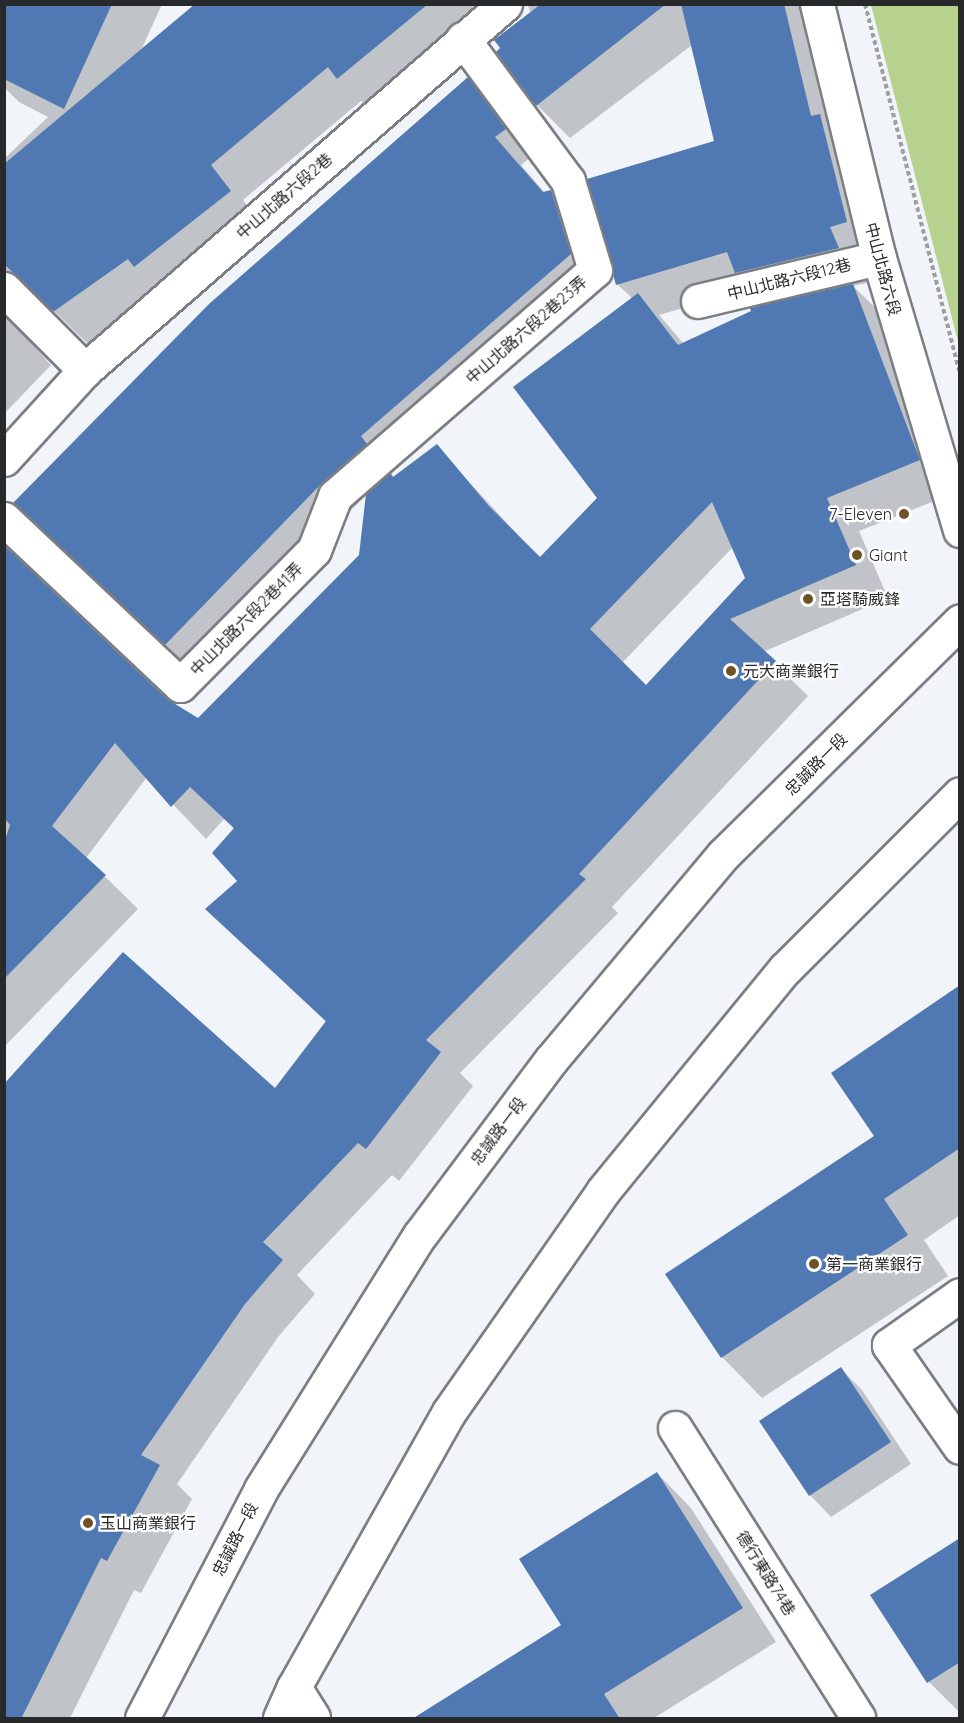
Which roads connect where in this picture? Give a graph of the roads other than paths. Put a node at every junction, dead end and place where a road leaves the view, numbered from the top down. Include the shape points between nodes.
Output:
1 (817, 4) edge
2 (481, 18) edge
3 (879, 258) junction
4 (4, 289) edge
5 (699, 301) dead end
6 (86, 370) junction
7 (4, 459) edge
8 (335, 496) joint
9 (4, 519) edge
10 (960, 530) edge
11 (960, 621) edge
12 (960, 794) edge
13 (960, 1295) edge
14 (675, 1428) dead end
15 (960, 1447) edge
16 (294, 1687) junction
17 (142, 1719) edge
18 (280, 1719) edge
19 (313, 1719) edge
20 (858, 1719) edge

1 - 3 street, 中山北路六段
2 - 6 street, 中山北路六段2巷
2 - 8 street, 中山北路六段2巷23弄 via 568,181 595,270
3 - 5 street, 中山北路六段12巷
3 - 10 street, 中山北路六段
4 - 6 street
6 - 7 street, 中山北路六段2巷
8 - 9 street, 中山北路六段2巷41弄 via 314,550 180,685
11 - 17 street, 忠誠路一段 via 723,855 551,1060 427,1226 261,1489
12 - 16 street via 785,969 603,1191 449,1412
13 - 15 street via 890,1345
14 - 20 street, 德行東路74巷
16 - 18 street
16 - 19 street

